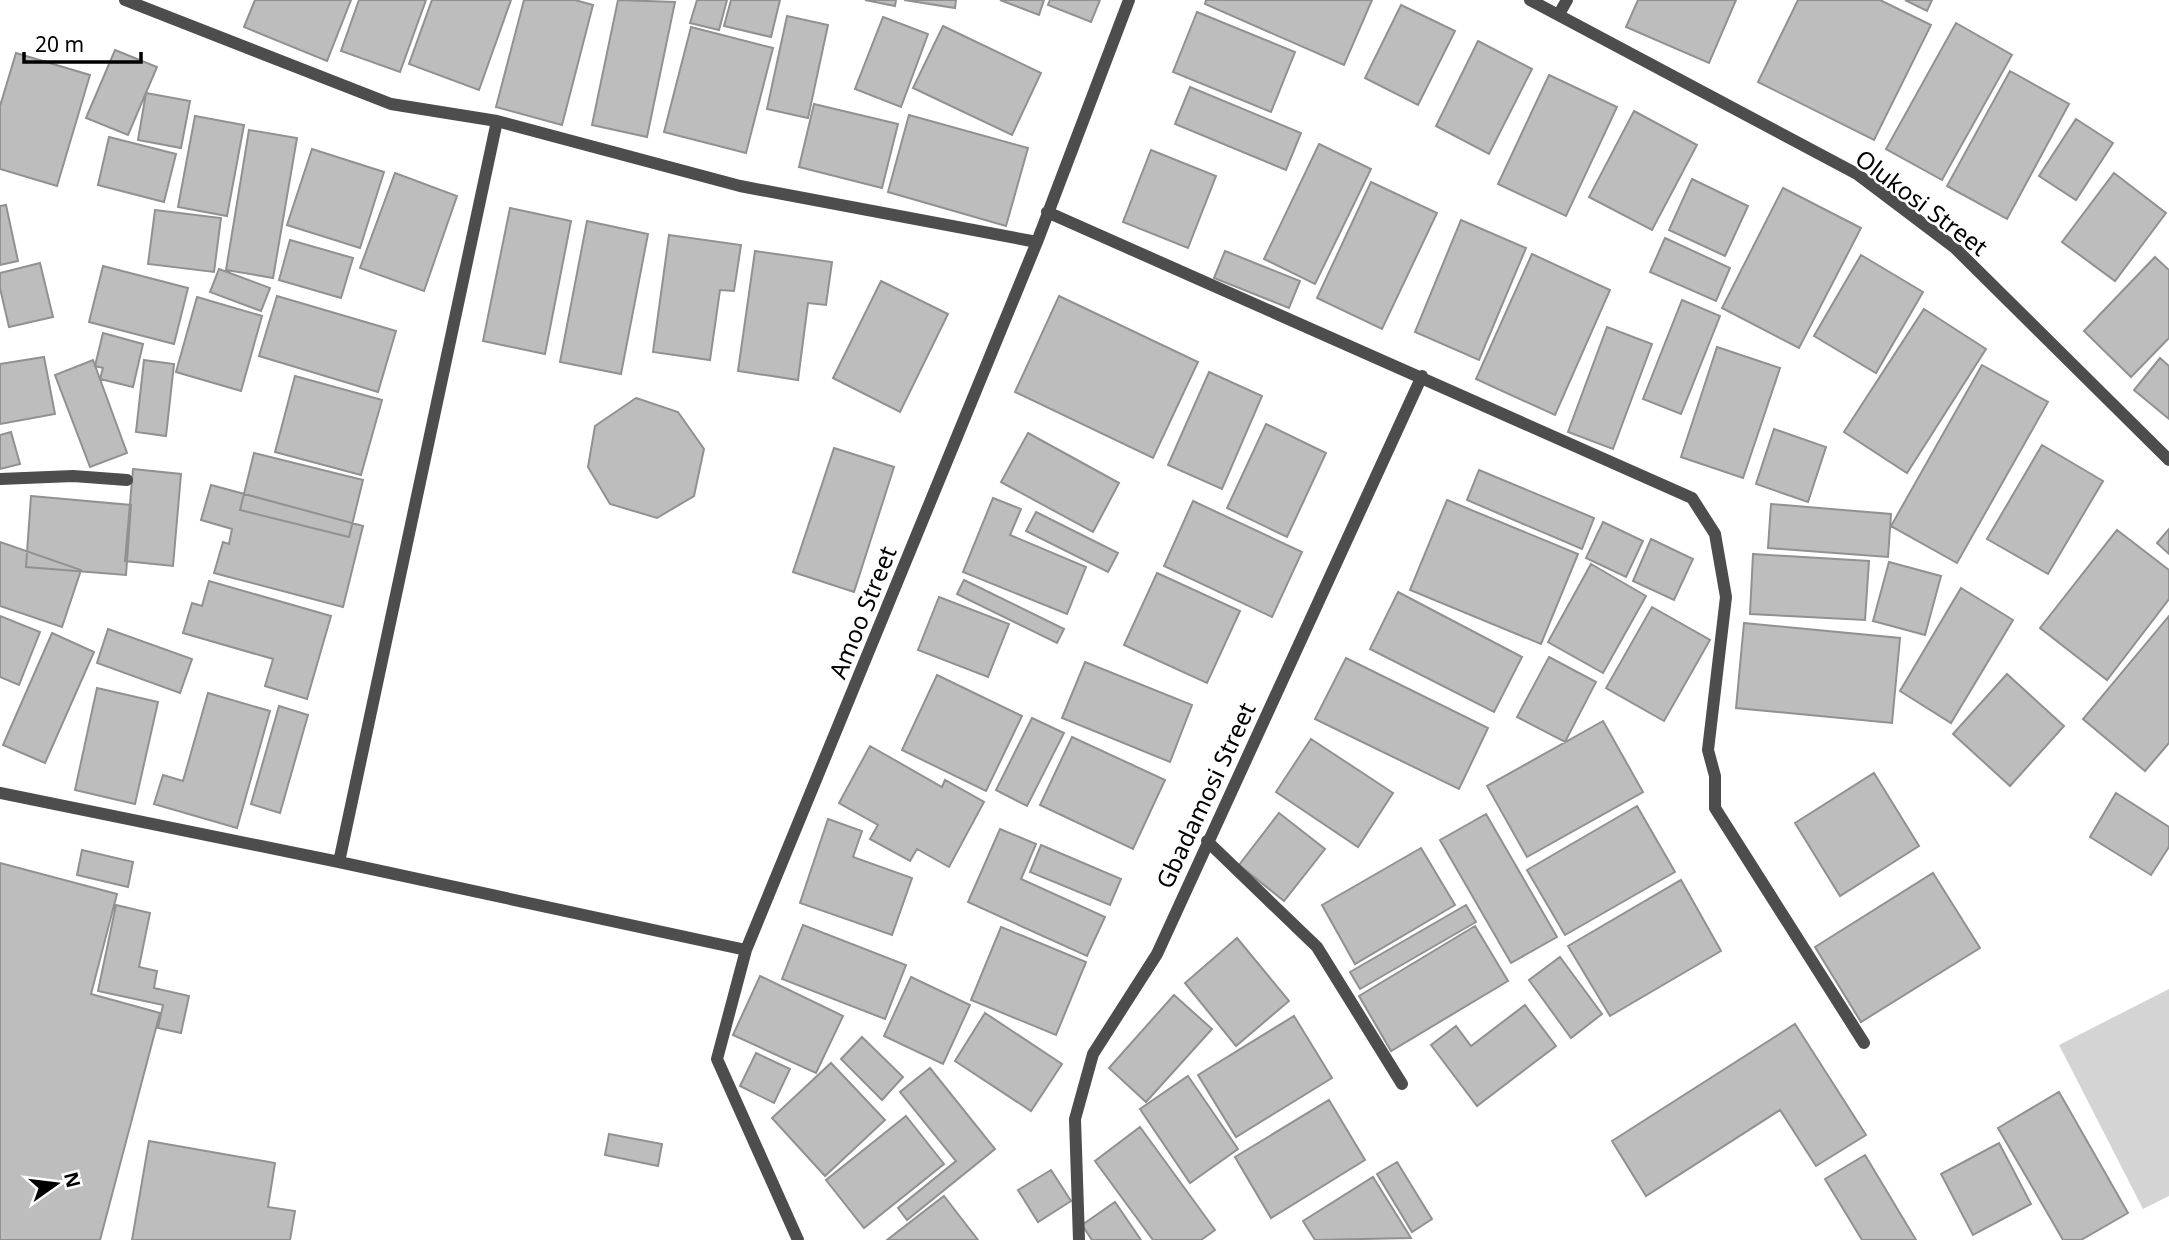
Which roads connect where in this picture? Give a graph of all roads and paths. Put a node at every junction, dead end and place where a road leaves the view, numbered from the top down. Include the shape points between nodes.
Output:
1 (125, 0) edge
2 (1129, 0) edge
3 (1530, 0) edge
4 (1567, 0) edge
5 (1559, 14) junction
6 (497, 121) junction
7 (1047, 212) junction
8 (1037, 242) junction
9 (1422, 376) junction
10 (2169, 460) edge
11 (0, 478) edge
12 (127, 480) dead end
13 (0, 793) edge
14 (1207, 841) junction
15 (339, 862) junction
16 (746, 950) junction
17 (1864, 1043) dead end
18 (1402, 1084) dead end
19 (798, 1240) edge
20 (1079, 1240) edge

1 - 6 street via 391,104
2 - 7 street, Amoo Street
3 - 5 street, Olukosi Street
4 - 5 street
5 - 10 street, Olukosi Street via 1857,174 1955,248
6 - 8 street via 740,186
6 - 15 street
7 - 8 street, Amoo Street
7 - 9 street
8 - 16 street, Amoo Street
9 - 14 street, Gbadamosi Street
9 - 17 street via 1692,498 1715,534 1726,597 1707,750 1715,776 1715,808
11 - 12 street
13 - 15 street
14 - 18 street via 1317,947
14 - 20 street, Gbadamosi Street via 1157,954 1093,1054 1075,1119
15 - 16 street
16 - 19 street, Amoo Street via 717,1059

